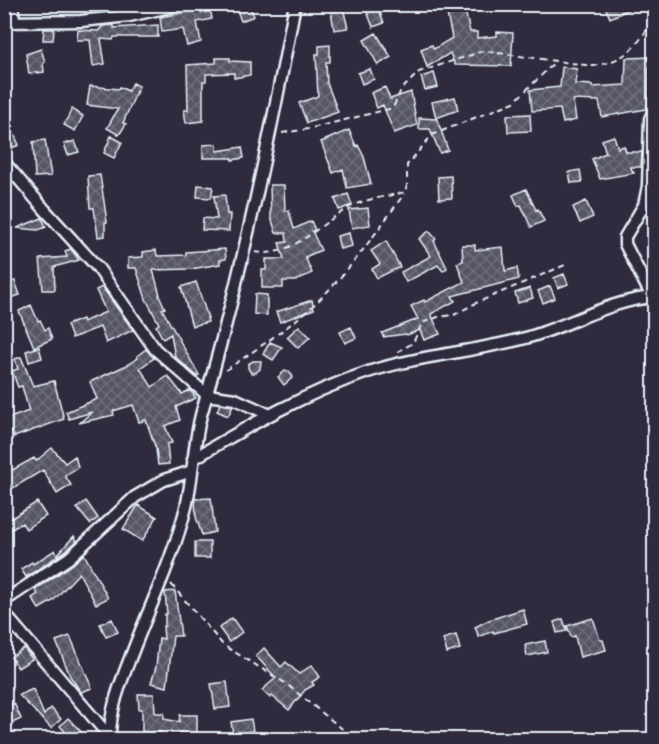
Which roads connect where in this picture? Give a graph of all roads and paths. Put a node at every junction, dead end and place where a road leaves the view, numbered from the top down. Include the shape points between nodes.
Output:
1 (12, 4) edge
2 (182, 4) edge
3 (295, 4) edge
4 (646, 4) edge
5 (654, 16) edge
6 (9, 21) edge
7 (555, 62) junction
8 (654, 110) edge
9 (269, 134) junction
10 (4, 162) edge
11 (405, 192) junction
12 (244, 250) junction
13 (565, 265) dead end
14 (653, 297) edge
15 (392, 355) dead end
16 (212, 380) junction
17 (207, 395) junction
18 (268, 414) junction
19 (193, 459) junction
20 (192, 471) junction
21 (162, 574) junction
22 (4, 601) edge
23 (4, 613) edge
24 (109, 738) edge
25 (356, 740) edge

1 - 6 street
2 - 6 street via 129,16 81,21
3 - 9 street
4 - 5 path
5 - 7 path via 639,42 611,63 593,66
7 - 9 path via 483,51 419,72 401,90 393,108 308,129
7 - 11 path via 514,102 432,135 407,165
8 - 14 street via 650,119 644,205 625,237
9 - 12 street
10 - 17 street via 98,268 155,349
11 - 12 path via 358,203 288,248 259,253
11 - 16 path via 318,300 285,329
12 - 16 street
13 - 15 path via 454,315 422,324 413,343
14 - 18 street via 615,305 530,336 368,372
16 - 17 street
17 - 18 street via 235,399
17 - 19 street
18 - 19 street
19 - 20 street
20 - 21 street via 186,506
20 - 22 street via 164,480 135,497 69,558
21 - 24 street via 122,678
21 - 25 path via 223,645 285,683
23 - 24 street

